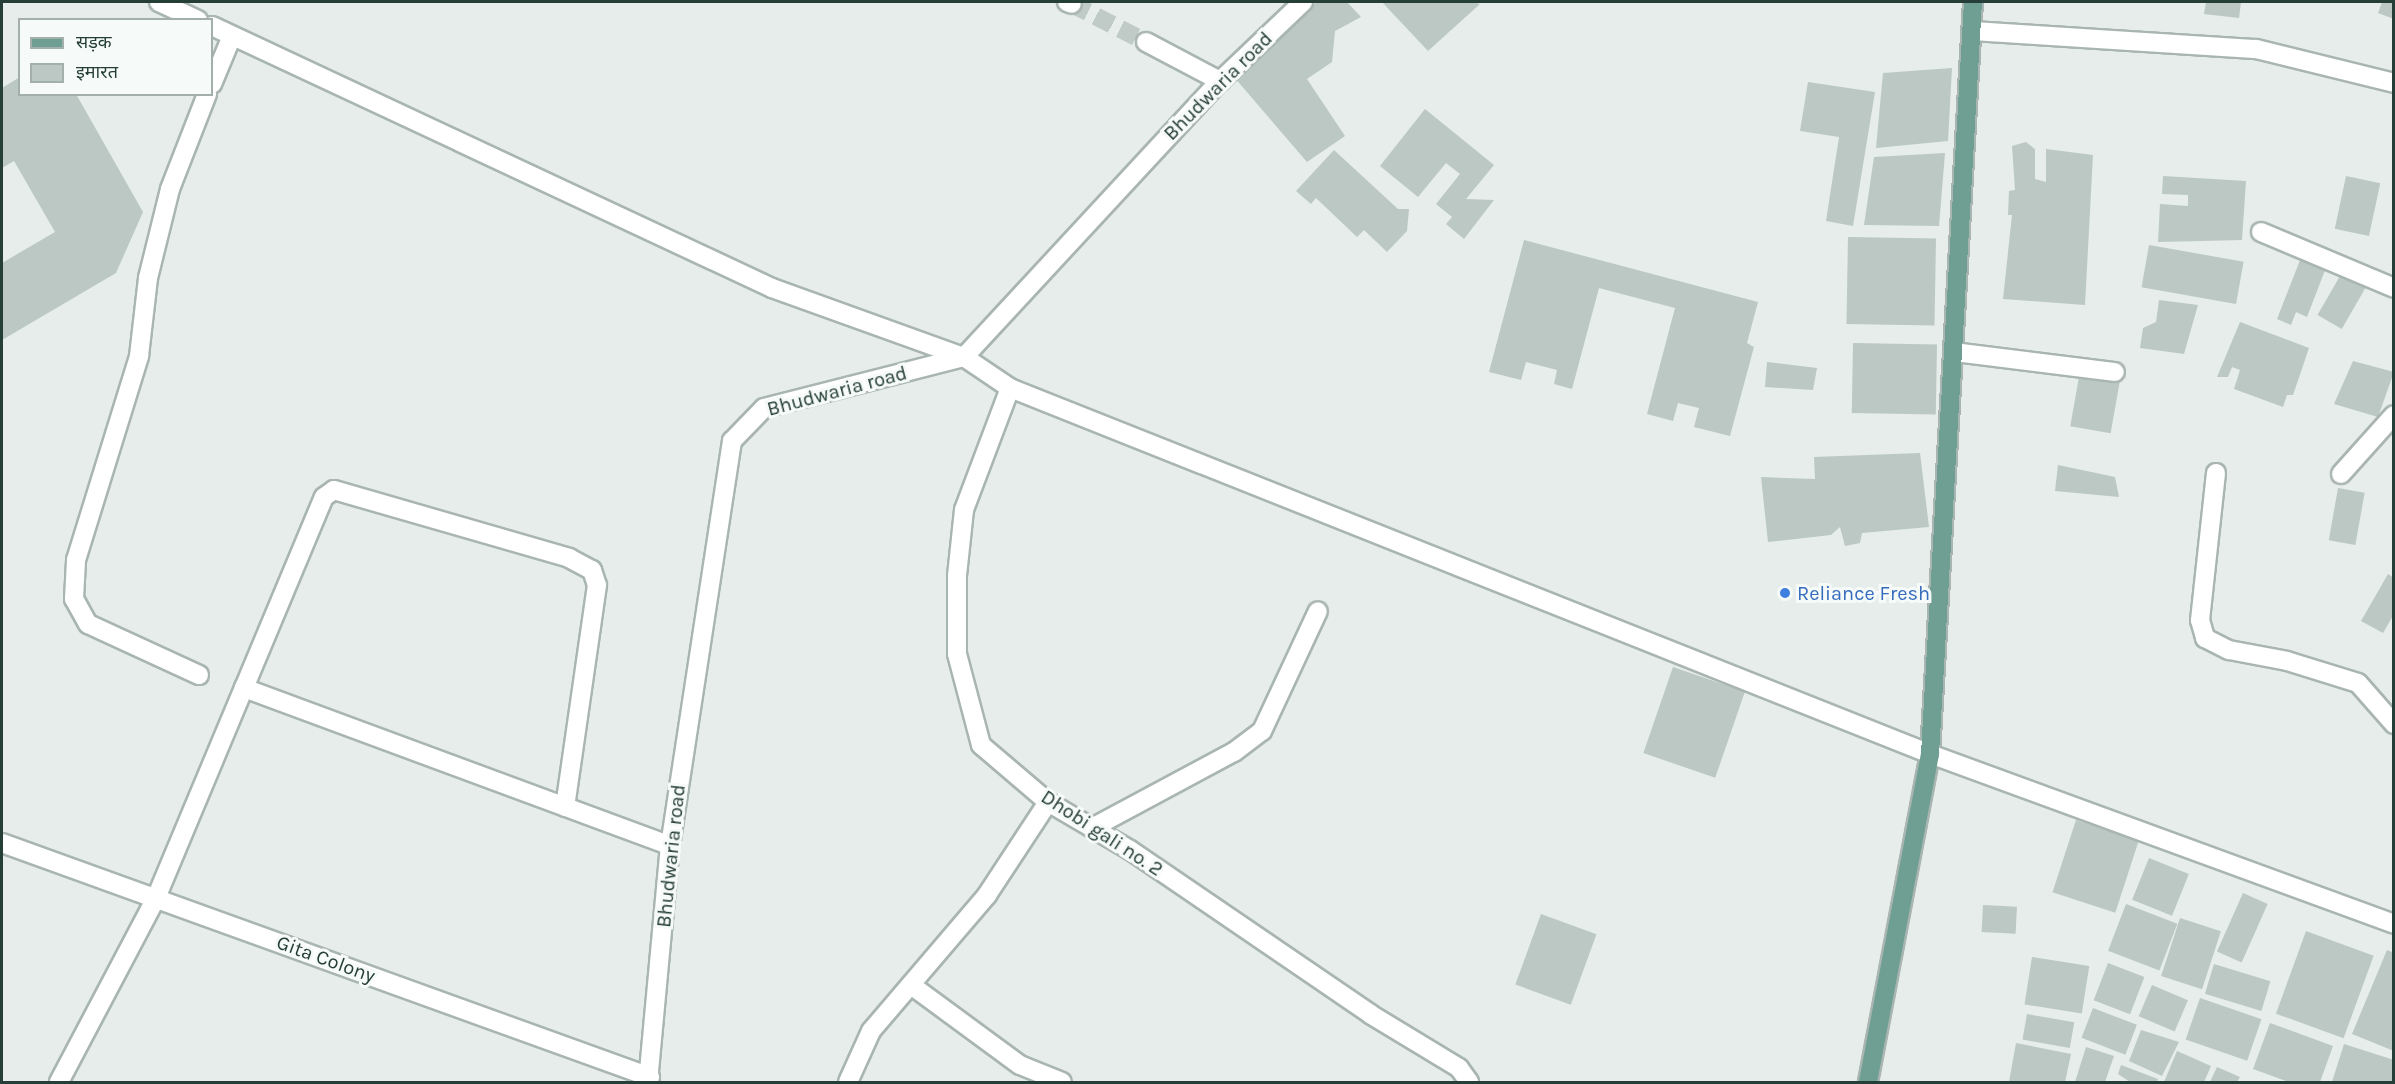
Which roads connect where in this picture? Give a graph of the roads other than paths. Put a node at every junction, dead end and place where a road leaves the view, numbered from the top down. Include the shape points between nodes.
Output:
1 (159, 2) edge
2 (1973, 2) edge
3 (1292, 5) edge
4 (194, 18) edge
5 (213, 26) edge
6 (1974, 31) junction
7 (232, 36) junction
8 (1146, 42) tunnel mouth
9 (1220, 81) junction
10 (213, 82) edge
11 (2394, 83) edge
12 (206, 96) edge
13 (2261, 232) dead end
14 (2394, 288) edge
15 (1954, 352) junction
16 (964, 357) junction
17 (2115, 372) dead end
18 (1010, 388) junction
19 (2394, 415) edge
20 (2216, 473) dead end
21 (2341, 474) dead end
22 (1318, 610) dead end
23 (199, 675) dead end
24 (244, 688) junction
25 (2394, 723) edge
26 (1930, 754) junction
27 (1048, 802) junction
28 (565, 807) junction
29 (1092, 828) junction
30 (2, 843) edge
31 (670, 846) junction
32 (156, 898) junction
33 (2394, 924) edge
34 (911, 985) junction
35 (649, 1080) edge
36 (59, 1083) edge
37 (848, 1083) edge
38 (1062, 1083) edge
39 (1469, 1083) edge
40 (1868, 1083) edge

1 - 4 street
2 - 6 main road
3 - 9 street, Bhudwaria road
5 - 7 street
6 - 11 street via 2256,49
6 - 15 main road
7 - 10 street
7 - 16 street via 772,288
8 - 9 street
9 - 16 street, Bhudwaria road
12 - 23 street via 170,189 148,278 139,356 76,560 74,599 88,624
13 - 14 street
15 - 17 street
15 - 26 main road
16 - 18 street
16 - 31 street, Bhudwaria road via 764,408 732,441
18 - 26 street
18 - 27 street, Dhobi gali no. 2 via 964,510 957,654 981,744
19 - 21 street
20 - 25 street via 2200,620 2205,638 2229,650 2288,661 2358,683
22 - 29 street via 1262,731 1234,752
24 - 28 street
24 - 28 street via 324,496 334,490 569,558 592,570 597,585
24 - 32 street
26 - 33 street
26 - 40 main road
27 - 29 street, Dhobi gali no. 2
27 - 34 street via 987,895
28 - 31 street
29 - 39 street, Dhobi gali no. 2 via 1466,1073
30 - 32 street, Gita Colony
31 - 35 street, Bhudwaria road
32 - 35 street, Gita Colony
32 - 36 street
34 - 37 street via 871,1031
34 - 38 street via 1020,1065

